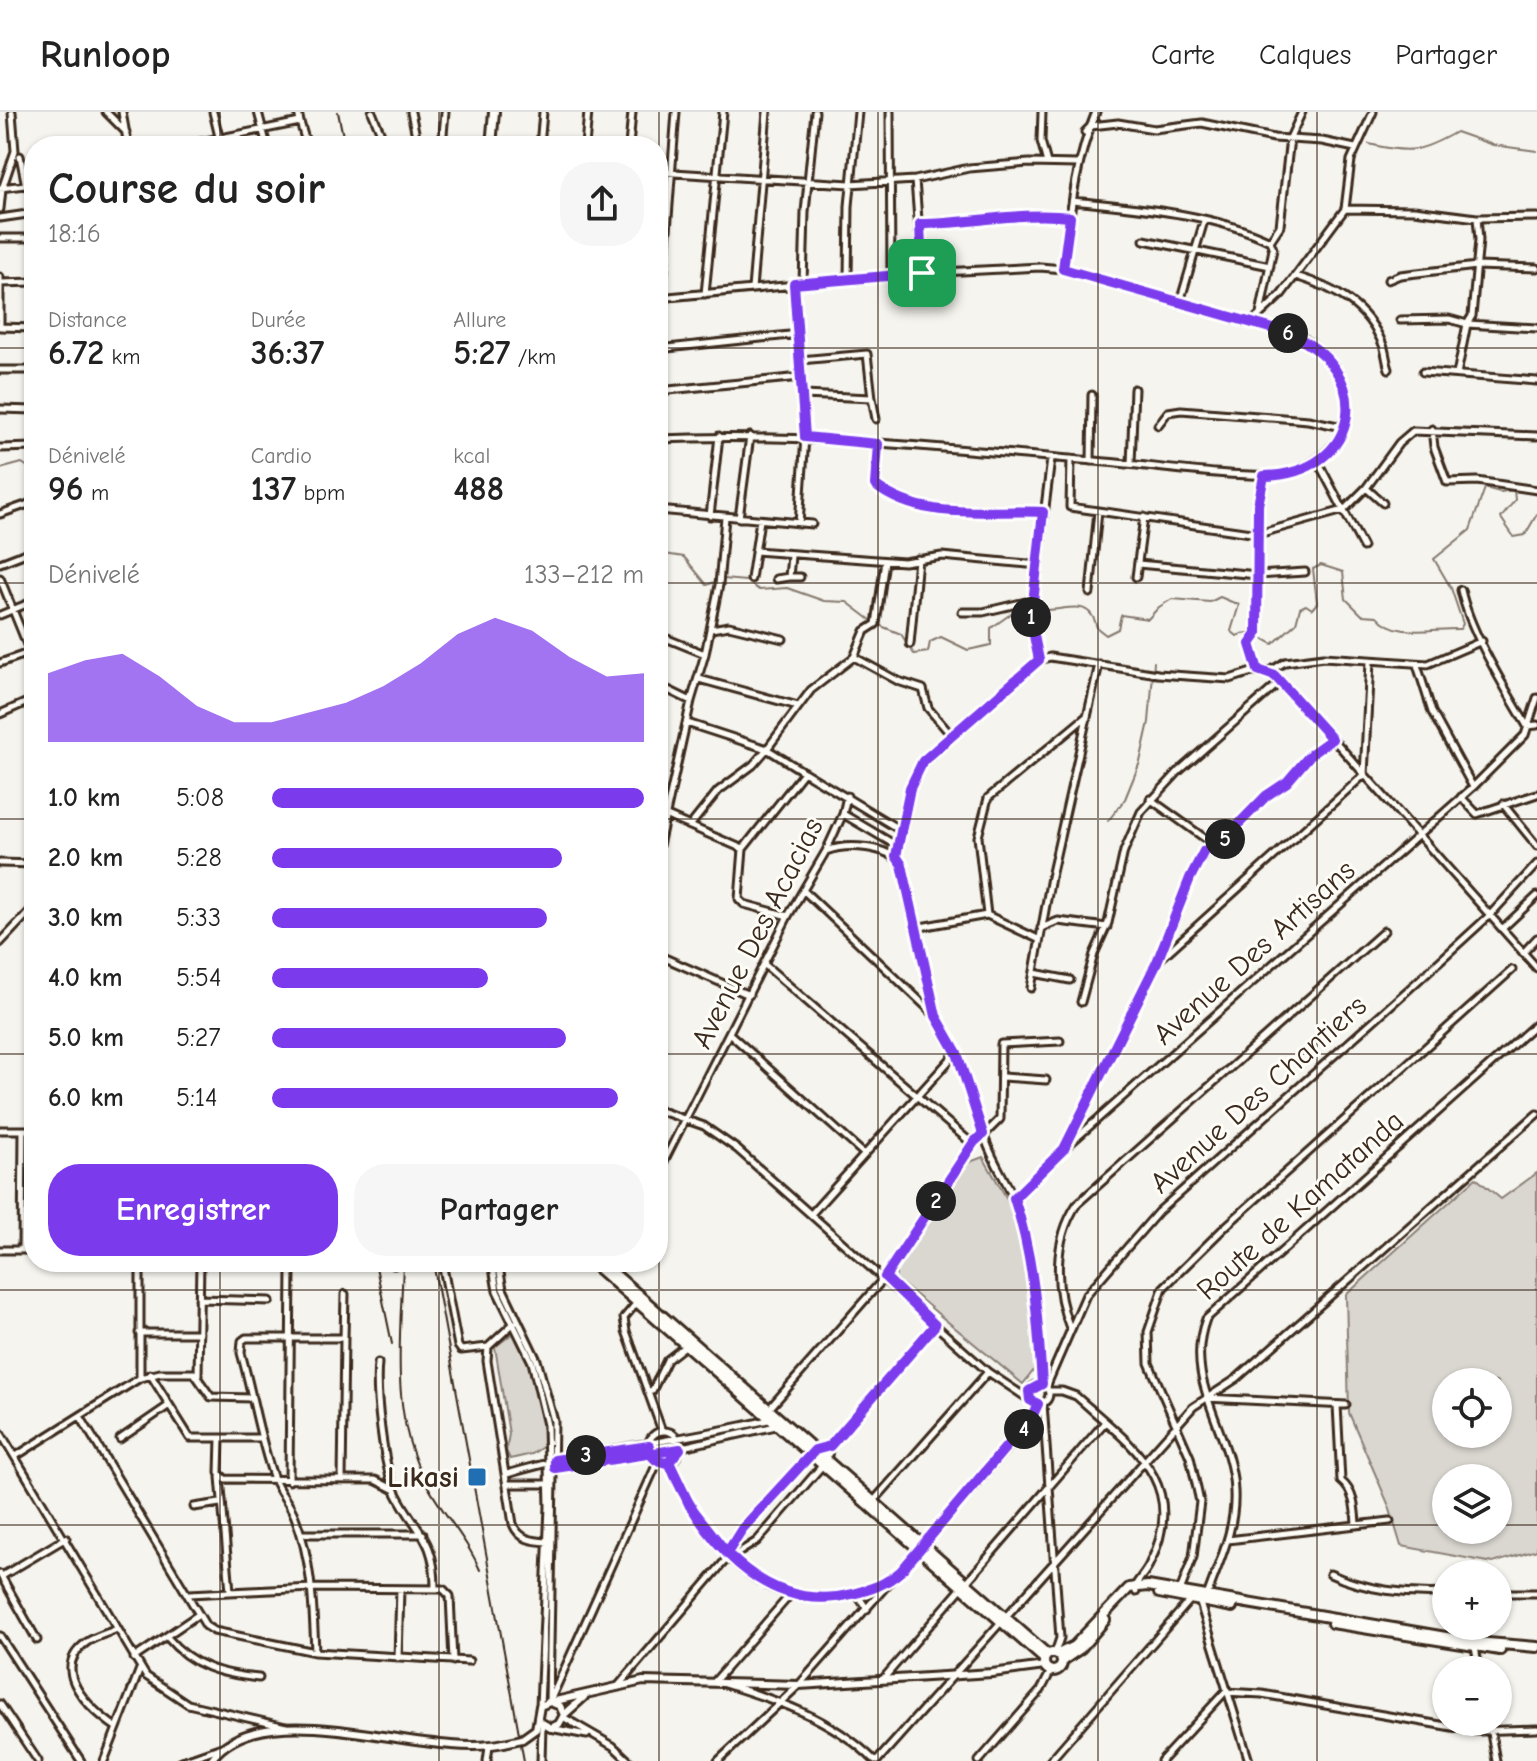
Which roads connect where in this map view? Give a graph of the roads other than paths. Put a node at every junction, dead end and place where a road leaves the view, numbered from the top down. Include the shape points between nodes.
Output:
1 (12, 112) edge
2 (106, 112) edge
3 (122, 112) edge
4 (213, 112) edge
5 (258, 112) edge
6 (298, 112) edge
7 (372, 112) edge
8 (411, 112) edge
9 (445, 112) edge
10 (494, 112) edge
11 (543, 112) edge
12 (588, 112) edge
13 (632, 112) edge
14 (676, 112) edge
15 (723, 112) edge
16 (767, 112) edge
17 (815, 112) edge
18 (858, 112) edge
19 (890, 112) edge
20 (1042, 112) edge
21 (1096, 112) edge
22 (1302, 112) edge
23 (1371, 113) edge
24 (300, 122) junction
25 (260, 129) junction
26 (1085, 132) junction
27 (127, 133) junction
28 (127, 136) edge
29 (219, 136) edge
30 (224, 136) edge
31 (263, 136) edge
32 (304, 136) edge
33 (382, 136) edge
34 (416, 136) edge
35 (443, 136) edge
36 (492, 136) edge
37 (541, 136) edge
38 (586, 136) edge
39 (630, 136) edge
40 (1290, 138) junction
41 (1355, 148) junction
42 (20, 156) dead end
43 (1047, 163) junction
44 (1078, 164) junction
45 (668, 173) edge
46 (671, 173) junction
47 (719, 175) junction
48 (24, 176) edge
49 (763, 177) junction
50 (915, 180) junction
51 (808, 182) junction
52 (888, 182) junction
53 (850, 184) junction
54 (24, 186) edge
55 (1, 189) edge
56 (1073, 201) junction
57 (668, 207) edge
58 (0, 209) edge
59 (1345, 209) junction
60 (24, 214) edge
61 (1070, 217) junction
62 (1537, 217) edge
63 (0, 218) edge
64 (1477, 218) junction
65 (1204, 221) junction
66 (920, 224) junction
67 (0, 238) edge
68 (24, 238) edge
69 (1144, 240) dead end
70 (1270, 241) junction
71 (1196, 250) junction
72 (1270, 266) junction
73 (1477, 266) junction
74 (1537, 268) edge
75 (1063, 269) junction
76 (922, 273) junction
77 (891, 276) junction
78 (1296, 276) junction
79 (1, 280) edge
80 (848, 280) junction
81 (1388, 280) dead end
82 (24, 281) edge
83 (794, 284) junction
84 (803, 284) junction
85 (752, 289) junction
86 (705, 294) junction
87 (668, 296) edge
88 (1180, 302) junction
89 (1260, 314) junction
90 (1, 319) edge
91 (1400, 320) dead end
92 (1251, 322) junction
93 (1467, 324) junction
94 (0, 327) edge
95 (20, 328) junction
96 (24, 328) edge
97 (1537, 328) edge
98 (799, 334) junction
99 (668, 348) edge
100 (800, 360) junction
101 (2, 368) edge
102 (24, 369) edge
103 (1389, 369) dead end
104 (1423, 372) dead end
105 (1457, 374) junction
106 (801, 377) junction
107 (1537, 381) edge
108 (1134, 389) dead end
109 (668, 390) edge
110 (803, 395) junction
111 (1092, 395) dead end
112 (872, 398) junction
113 (0, 409) edge
114 (24, 410) edge
115 (876, 419) dead end
116 (1158, 425) dead end
117 (1343, 427) junction
118 (1432, 429) junction
119 (719, 436) junction
120 (750, 436) junction
121 (1537, 436) edge
122 (805, 437) junction
123 (668, 439) edge
124 (878, 444) junction
125 (24, 447) edge
126 (0, 448) edge
127 (1051, 459) junction
128 (1071, 459) junction
129 (1317, 460) junction
130 (1091, 461) junction
131 (1131, 464) junction
132 (1264, 476) junction
133 (1366, 488) junction
134 (1537, 490) edge
135 (1383, 503) dead end
136 (24, 506) edge
137 (1344, 510) junction
138 (668, 511) edge
139 (1098, 511) junction
140 (1043, 512) junction
141 (0, 514) edge
142 (710, 516) junction
143 (725, 517) junction
144 (1144, 517) junction
145 (739, 518) junction
146 (760, 520) junction
147 (799, 524) junction
148 (812, 524) dead end
149 (1258, 534) junction
150 (1363, 547) dead end
151 (755, 551) junction
152 (24, 554) edge
153 (791, 556) junction
154 (918, 559) junction
155 (885, 561) junction
156 (0, 563) edge
157 (1138, 564) junction
158 (1038, 565) junction
159 (1305, 572) dead end
160 (1258, 575) junction
161 (789, 577) junction
162 (800, 577) dead end
163 (1136, 577) dead end
164 (0, 578) edge
165 (751, 579) dead end
166 (776, 579) dead end
167 (1461, 590) dead end
168 (1090, 593) dead end
169 (1034, 601) junction
170 (24, 605) edge
171 (13, 610) junction
172 (962, 612) dead end
173 (0, 615) edge
174 (710, 630) junction
175 (24, 634) edge
176 (668, 639) edge
177 (783, 639) dead end
178 (1482, 641) junction
179 (910, 644) dead end
180 (705, 654) junction
181 (24, 655) edge
182 (854, 657) junction
183 (1039, 660) junction
184 (1370, 662) junction
185 (0, 663) edge
186 (1099, 664) junction
187 (1417, 665) junction
188 (1258, 670) junction
189 (1269, 672) junction
190 (699, 679) junction
191 (1280, 682) junction
192 (668, 690) edge
193 (1537, 698) edge
194 (691, 701) junction
195 (24, 703) edge
196 (798, 706) junction
197 (0, 714) edge
198 (1087, 716) junction
199 (687, 723) junction
200 (1537, 725) edge
201 (1527, 726) junction
202 (951, 735) junction
203 (1332, 739) junction
204 (767, 749) junction
205 (804, 772) junction
206 (1364, 775) junction
207 (1473, 787) junction
208 (1537, 794) edge
209 (847, 796) junction
210 (1461, 797) junction
211 (1150, 799) junction
212 (1503, 804) junction
213 (668, 811) edge
214 (843, 814) junction
215 (668, 816) edge
216 (690, 826) junction
217 (900, 830) junction
218 (1418, 836) junction
219 (897, 846) junction
220 (1537, 846) edge
221 (1208, 847) junction
222 (743, 849) junction
223 (826, 851) junction
224 (896, 856) junction
225 (0, 863) edge
226 (24, 864) edge
227 (1537, 864) edge
228 (804, 891) junction
229 (1537, 896) edge
230 (987, 915) junction
231 (1490, 915) junction
232 (788, 916) junction
233 (24, 918) edge
234 (1107, 927) junction
235 (915, 928) junction
236 (1041, 929) junction
237 (1502, 929) junction
238 (1384, 931) dead end
239 (1537, 938) edge
240 (1038, 939) junction
241 (0, 943) edge
242 (1523, 953) junction
243 (668, 959) edge
244 (1157, 962) junction
245 (765, 965) junction
246 (1537, 968) edge
247 (1512, 970) dead end
248 (1034, 973) junction
249 (1070, 980) dead end
250 (1031, 988) dead end
251 (749, 995) junction
252 (1081, 1002) dead end
253 (936, 1016) junction
254 (1537, 1023) edge
255 (730, 1034) junction
256 (1060, 1041) dead end
257 (957, 1053) junction
258 (1003, 1077) junction
259 (1046, 1080) dead end
260 (916, 1096) junction
261 (668, 1112) edge
262 (1537, 1114) edge
263 (686, 1117) junction
264 (0, 1130) edge
265 (23, 1130) joint
266 (983, 1134) junction
267 (974, 1142) junction
268 (1064, 1149) junction
269 (668, 1153) edge
270 (863, 1153) junction
271 (1014, 1198) junction
272 (812, 1213) junction
273 (0, 1250) edge
274 (22, 1250) joint
275 (140, 1272) edge
276 (200, 1272) edge
277 (291, 1272) edge
278 (444, 1272) edge
279 (494, 1272) edge
280 (500, 1272) edge
281 (613, 1272) edge
282 (885, 1277) junction
283 (345, 1294) dead end
284 (199, 1299) junction
285 (640, 1300) junction
286 (270, 1301) dead end
287 (516, 1322) junction
288 (935, 1325) junction
289 (1070, 1329) junction
290 (139, 1333) junction
291 (199, 1333) junction
292 (290, 1337) junction
293 (344, 1338) junction
294 (686, 1345) junction
295 (488, 1347) junction
296 (378, 1363) dead end
297 (988, 1372) junction
298 (150, 1374) junction
299 (198, 1375) junction
300 (140, 1378) junction
301 (1046, 1387) junction
302 (651, 1393) junction
303 (252, 1398) junction
304 (1205, 1398) junction
305 (1038, 1403) junction
306 (1337, 1405) junction
307 (1346, 1405) dead end
308 (168, 1406) junction
309 (80, 1416) junction
310 (775, 1420) junction
311 (1105, 1422) junction
312 (1175, 1425) junction
313 (662, 1431) junction
314 (0, 1432) edge
315 (220, 1438) junction
316 (262, 1438) junction
317 (120, 1439) dead end
318 (679, 1440) junction
319 (649, 1446) junction
320 (830, 1446) junction
321 (680, 1449) junction
322 (813, 1453) junction
323 (651, 1454) junction
324 (16, 1456) junction
325 (1145, 1458) junction
326 (552, 1460) junction
327 (658, 1461) junction
328 (669, 1462) junction
329 (825, 1463) junction
330 (552, 1469) junction
331 (507, 1474) junction
332 (220, 1477) junction
333 (274, 1480) junction
334 (342, 1480) junction
335 (289, 1481) junction
336 (509, 1484) junction
337 (552, 1484) junction
338 (1049, 1486) junction
339 (394, 1491) junction
340 (220, 1503) junction
341 (872, 1504) junction
342 (194, 1507) dead end
343 (1390, 1521) dead end
344 (1356, 1524) junction
345 (301, 1534) junction
346 (423, 1534) junction
347 (66, 1538) junction
348 (1228, 1540) junction
349 (550, 1542) junction
350 (922, 1547) junction
351 (727, 1553) junction
352 (733, 1558) junction
353 (1053, 1561) junction
354 (724, 1562) junction
355 (1330, 1574) dead end
356 (1, 1575) edge
357 (964, 1583) junction
358 (884, 1586) junction
359 (313, 1588) junction
360 (435, 1588) junction
361 (400, 1589) junction
362 (1133, 1590) junction
363 (230, 1591) junction
364 (1180, 1591) junction
365 (856, 1593) junction
366 (1512, 1593) edge
367 (1537, 1593) edge
368 (189, 1594) junction
369 (1432, 1594) edge
370 (790, 1595) junction
371 (1200, 1599) junction
372 (867, 1609) junction
373 (199, 1614) junction
374 (1004, 1618) junction
375 (117, 1629) junction
376 (167, 1637) junction
377 (1, 1638) edge
378 (37, 1640) dead end
379 (1475, 1645) junction
380 (1537, 1649) edge
381 (315, 1652) junction
382 (1477, 1656) edge
383 (134, 1658) junction
384 (398, 1658) junction
385 (1052, 1660) junction
386 (453, 1661) junction
387 (469, 1661) dead end
388 (639, 1661) junction
389 (140, 1669) junction
390 (954, 1676) junction
391 (259, 1678) dead end
392 (883, 1679) junction
393 (643, 1681) junction
394 (715, 1681) junction
395 (619, 1685) junction
396 (799, 1685) junction
397 (1225, 1692) junction
398 (587, 1695) junction
399 (550, 1702) junction
400 (782, 1702) junction
401 (0, 1704) edge
402 (540, 1706) junction
403 (564, 1716) junction
404 (1432, 1724) edge
405 (543, 1725) junction
406 (287, 1727) junction
407 (117, 1728) junction
408 (1537, 1729) edge
409 (1512, 1730) edge
410 (592, 1736) junction
411 (1492, 1736) edge
412 (222, 1747) junction
413 (489, 1747) junction
414 (721, 1760) edge
415 (38, 1761) edge
416 (81, 1761) edge
417 (104, 1761) edge
418 (182, 1761) edge
419 (210, 1761) edge
420 (487, 1761) edge
421 (541, 1761) edge
422 (629, 1761) edge
423 (876, 1761) edge
424 (979, 1761) edge
425 (1050, 1761) edge
426 (1161, 1761) edge
427 (1249, 1761) edge
428 (1496, 1761) edge

1 - 55 street via 15,151
2 - 27 street
3 - 27 street
4 - 29 street
5 - 25 street
6 - 24 street
7 - 33 street
8 - 34 street
9 - 35 street
10 - 36 highway
11 - 37 street
12 - 38 street
13 - 39 street
14 - 46 street
15 - 47 street
16 - 49 street
17 - 51 street
18 - 53 street
19 - 52 street
20 - 43 street
21 - 26 street
22 - 40 street
23 - 41 street
24 - 25 street
24 - 32 street
25 - 30 street
25 - 31 street
26 - 40 street via 1091,126 1118,123 1154,129 1202,123
26 - 44 street
27 - 28 street
40 - 41 street
40 - 70 street via 1280,226
41 - 59 street
42 - 48 street
43 - 44 street
43 - 50 street via 969,168
44 - 56 street
45 - 46 street
46 - 47 street
46 - 57 street
47 - 49 street
47 - 86 street
49 - 51 street
49 - 85 street
50 - 52 street
50 - 66 street
51 - 53 street
51 - 84 street
52 - 53 street
52 - 77 street
53 - 80 street
54 - 55 street
55 - 58 street
56 - 61 street
56 - 65 street
59 - 64 street via 1395,208
59 - 78 street
60 - 63 street
61 - 66 street
61 - 75 street
62 - 64 street
64 - 73 street
65 - 70 street
65 - 71 street
66 - 76 street
67 - 68 street
69 - 71 street
70 - 72 street
71 - 72 street
71 - 88 street
72 - 89 street
73 - 74 street
73 - 81 street
73 - 93 street
75 - 76 street
75 - 88 street
76 - 77 street
77 - 80 street
78 - 89 street
78 - 103 street via 1330,286 1356,305 1382,342
79 - 82 street
79 - 90 street
80 - 84 street
83 - 84 street
83 - 85 street
83 - 98 street
85 - 86 street
86 - 87 street
88 - 92 street
89 - 92 street
90 - 94 street
90 - 95 street
91 - 93 street
92 - 117 street via 1305,339 1329,358 1347,389
93 - 97 street
93 - 105 street
94 - 95 street
95 - 96 street
98 - 99 street
98 - 100 street
100 - 106 street
100 - 112 street via 867,354
101 - 102 street
104 - 105 street
105 - 107 street
106 - 109 street
106 - 110 street
108 - 131 street
110 - 112 street
110 - 122 street
111 - 130 street
112 - 115 street
113 - 114 street
116 - 117 street via 1168,412 1181,410
117 - 129 street via 1332,448
118 - 121 street
118 - 133 street via 1407,435
118 - 134 street via 1447,482
119 - 120 street
119 - 123 street
119 - 142 street
120 - 122 street
120 - 145 street
122 - 124 street
122 - 147 street
124 - 127 street
124 - 140 street via 875,485 905,503 950,511
125 - 126 street
127 - 128 street
127 - 140 street
128 - 130 street
128 - 139 street via 1068,504
129 - 132 street via 1296,472
129 - 137 street
130 - 131 street
131 - 132 street
132 - 149 street
133 - 135 street
133 - 137 street
136 - 141 street
137 - 149 street
137 - 150 street
138 - 142 street
139 - 144 street
139 - 168 street
140 - 158 street
142 - 143 street
143 - 145 street
143 - 174 street
144 - 149 street
144 - 157 street
145 - 146 street
146 - 147 street
146 - 151 street
147 - 148 street
149 - 160 street
151 - 153 street
151 - 165 street
152 - 156 street
153 - 155 street
153 - 161 street
154 - 155 street
154 - 158 street via 942,556
154 - 179 street
155 - 182 street via 876,624 865,631
157 - 160 street
157 - 163 street
158 - 169 street
159 - 160 street
160 - 188 street via 1257,634 1250,644
161 - 162 street
161 - 166 street
164 - 171 street
167 - 178 street via 1468,620
169 - 172 street
169 - 183 street via 1031,630
170 - 171 street
171 - 173 street
171 - 175 street
174 - 177 street via 729,626
174 - 180 street
176 - 180 street
178 - 187 street
178 - 201 street
180 - 190 street
181 - 185 street
182 - 196 street via 817,684
182 - 202 street via 923,689 928,708
183 - 186 street
183 - 202 street
184 - 187 street
184 - 189 street via 1324,657 1285,662
184 - 206 street
186 - 188 street via 1230,679
186 - 198 street
187 - 207 street via 1432,712
188 - 189 street
189 - 191 street
190 - 194 street
190 - 196 street
191 - 203 street
191 - 211 street
192 - 194 street
193 - 201 street, Avenue Des Artisans
194 - 199 street
195 - 197 street
196 - 204 street
198 - 230 street via 988,798 978,837
198 - 236 street
199 - 204 street
199 - 213 street
200 - 201 street
201 - 207 street, Avenue Des Artisans via 1518,744
202 - 217 street via 914,773
203 - 206 street
203 - 221 street via 1223,840
204 - 205 street
204 - 216 street via 718,791
205 - 209 street
205 - 222 street
206 - 218 street
206 - 244 street
207 - 210 street, Avenue Des Artisans
208 - 212 street
209 - 214 street, Avenue Des Acacias
209 - 217 street
210 - 212 street via 1477,814
210 - 218 street, Avenue Des Artisans
211 - 221 street via 1209,838
211 - 234 street via 1124,851
212 - 220 street
214 - 219 street
214 - 223 street, Avenue Des Acacias
215 - 216 street
216 - 222 street
217 - 219 street
218 - 231 street
218 - 268 street, Avenue Des Artisans
219 - 224 street
221 - 244 street
222 - 232 street via 739,899
223 - 224 street via 851,847
223 - 228 street, Avenue Des Acacias
224 - 235 street
225 - 226 street
227 - 231 street, Avenue Des Chantiers
228 - 232 street, Avenue Des Acacias
228 - 253 street
229 - 237 street
230 - 235 street
230 - 240 street
231 - 237 street
231 - 289 street, Avenue Des Chantiers via 1158,1212 1086,1295
232 - 245 street, Avenue Des Acacias
233 - 241 street
234 - 236 street via 1058,921
234 - 252 street
235 - 253 street
236 - 240 street
237 - 242 street
238 - 289 street via 1077,1204 1059,1256 1060,1296
239 - 242 street
240 - 248 street
242 - 246 street
243 - 251 street
244 - 268 street
245 - 251 street, Avenue Des Acacias
245 - 260 street
247 - 312 street via 1163,1288 1151,1314 1147,1347 1151,1373
248 - 249 street
248 - 250 street
251 - 255 street, Avenue Des Acacias
253 - 257 street
254 - 304 street, Route de Kamatanda via 1206,1319 1200,1347
255 - 263 street, Avenue Des Acacias
255 - 270 street
256 - 258 street via 1001,1044
257 - 260 street
257 - 266 street
258 - 259 street
258 - 266 street via 1000,1119
260 - 267 street
260 - 270 street
261 - 263 street
262 - 304 street via 1236,1379
263 - 269 street, Avenue Des Acacias
263 - 272 street via 737,1149
264 - 265 street
265 - 274 street
266 - 267 street
266 - 271 street
267 - 282 street
268 - 271 street, Avenue Des Artisans
270 - 272 street
271 - 301 street via 1029,1259
272 - 282 street
273 - 274 street
275 - 290 street
276 - 284 street
277 - 292 street
278 - 295 street via 458,1346
279 - 287 street via 497,1291
280 - 287 street
281 - 285 highway
282 - 288 street
282 - 310 street
283 - 293 street
284 - 286 street
284 - 291 street
285 - 294 highway
285 - 302 street via 624,1318
285 - 310 highway
287 - 295 street
287 - 326 street via 540,1377
288 - 297 street
288 - 320 street
289 - 301 street, Avenue Des Chantiers
290 - 291 street
290 - 300 street
291 - 299 street
292 - 293 street
292 - 303 street via 242,1341
292 - 335 street
293 - 334 street
294 - 302 street via 667,1360
294 - 310 highway
295 - 331 street
296 - 339 street via 380,1415
297 - 305 street
297 - 341 street
298 - 299 street
298 - 300 street
298 - 308 street
299 - 303 street via 211,1397
300 - 309 street
301 - 305 street
301 - 305 street via 1030,1388
301 - 311 street via 1076,1396
302 - 313 street
303 - 316 street
304 - 306 street
304 - 312 street
304 - 348 street, Route de Kamatanda via 1228,1455 1234,1490
305 - 338 street
305 - 350 street via 1025,1428
306 - 307 street
306 - 344 street via 1338,1465 1353,1500
308 - 315 street via 190,1438
308 - 317 street
309 - 324 street
309 - 368 street
310 - 318 street
310 - 321 street
310 - 322 highway
311 - 325 street
311 - 338 street
312 - 325 street
312 - 364 street via 1190,1457 1200,1502 1193,1557
313 - 318 street
313 - 319 street
314 - 324 street
315 - 316 street
315 - 332 street
316 - 333 street
318 - 319 street
318 - 321 street
319 - 323 street
319 - 326 street
320 - 322 street
320 - 329 street
321 - 323 street
321 - 328 street
322 - 329 highway
322 - 351 street via 742,1529
323 - 327 street
323 - 330 street
324 - 347 street
325 - 353 street
325 - 362 street via 1157,1481 1163,1519 1149,1565
326 - 330 street
326 - 331 street
327 - 328 street
327 - 399 street
328 - 351 street via 690,1506
329 - 341 highway
329 - 352 street via 757,1541
330 - 337 street
331 - 336 street
332 - 333 street
332 - 340 street
333 - 335 street
333 - 345 street
334 - 335 street
334 - 339 street via 375,1480
336 - 337 street
336 - 349 street via 517,1533
337 - 349 street
338 - 353 street
338 - 357 street
339 - 346 street
340 - 342 street
340 - 363 street
341 - 350 highway
343 - 344 street
344 - 348 street
345 - 346 street
345 - 359 street
346 - 360 street via 435,1561
347 - 356 street
347 - 375 street
348 - 371 street, Route de Kamatanda
349 - 399 street
349 - 402 street
350 - 357 highway
350 - 358 street
351 - 352 street
351 - 354 street
352 - 354 street
352 - 370 street
353 - 374 street
353 - 385 street via 1060,1638
354 - 388 street
355 - 369 street via 1353,1584
356 - 378 street
357 - 374 highway
357 - 392 street
358 - 365 street
358 - 372 street
359 - 361 street
359 - 363 street
359 - 381 street
360 - 361 street
360 - 386 street via 450,1596
361 - 384 street
362 - 364 highway
362 - 371 highway
362 - 385 highway via 1081,1648
363 - 368 street
364 - 371 highway
365 - 370 street via 825,1598
365 - 372 street
366 - 367 street
368 - 373 street
370 - 394 street
371 - 379 highway
371 - 397 street
371 - 425 street, Route de Kamatanda
372 - 396 street
373 - 376 street
373 - 381 street via 214,1631
374 - 385 highway
374 - 390 street
375 - 383 street
375 - 407 street via 88,1642 71,1669 74,1687
376 - 383 street
376 - 391 street via 199,1665
377 - 416 street
379 - 380 highway
379 - 382 street
381 - 384 street
383 - 389 street
384 - 386 street
385 - 390 main road
385 - 424 street via 1041,1690
386 - 387 street
388 - 393 street
388 - 395 street
389 - 406 street via 163,1691 188,1704
389 - 407 street
390 - 392 main road
390 - 423 street
392 - 396 main road
393 - 394 main road
393 - 395 main road
394 - 396 main road
394 - 400 street
395 - 398 main road
396 - 400 street
397 - 404 street
397 - 426 street
397 - 427 street
398 - 399 main road
398 - 403 main road
399 - 402 main road
399 - 403 main road via 560,1706
400 - 414 street
400 - 423 street via 834,1729
401 - 415 street
402 - 405 main road
403 - 405 main road via 555,1727
403 - 410 street
405 - 410 street
405 - 413 main road, bridge via 522,1739
405 - 421 street
406 - 412 main road
406 - 413 main road via 452,1748
407 - 417 street
408 - 409 street
410 - 422 street
411 - 428 street
412 - 418 street
412 - 419 main road
413 - 420 street

